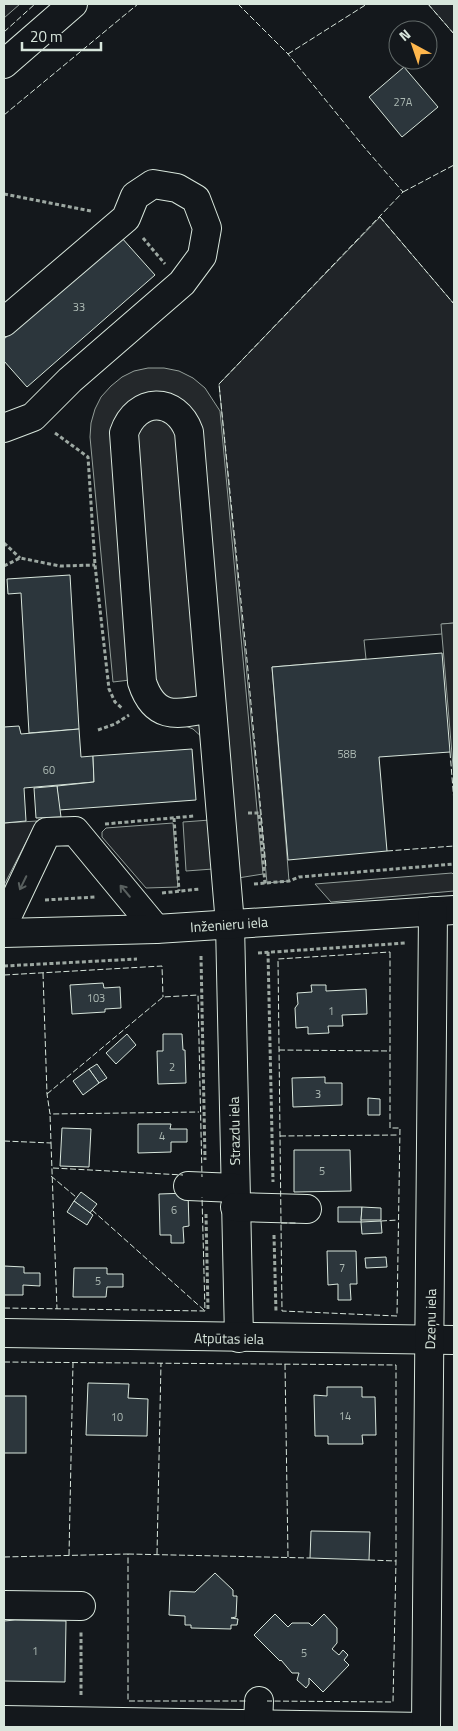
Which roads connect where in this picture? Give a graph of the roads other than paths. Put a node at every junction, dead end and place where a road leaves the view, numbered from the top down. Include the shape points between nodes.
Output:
1 (73, 4) edge
2 (4, 64) edge
3 (4, 322) edge
4 (4, 428) edge
5 (212, 708) junction
6 (444, 910) edge
7 (9, 912) edge
8 (230, 924) junction
9 (156, 929) junction
10 (4, 933) edge
11 (197, 1187) road end
12 (235, 1198) junction
13 (307, 1209) dead end
14 (4, 1334) edge
15 (239, 1338) junction
16 (442, 1340) edge
17 (4, 1605) edge
18 (81, 1606) road end
19 (4, 1720) edge
20 (426, 1727) edge

1 - 2 street
3 - 4 street via 126,218 135,196 153,184 177,188 196,199 207,228 202,256 182,283 70,380 33,417
5 - 5 street, Strazdu iela via 189,432 180,416 164,406 154,405 134,414 124,433 142,682 146,696 165,711 181,713
5 - 8 street, Strazdu iela
6 - 8 street, Inženieru iela
6 - 16 street, Dzeņu iela
9 -> 7 street via 75,831 47,832
8 - 9 street, Inženieru iela
8 - 12 street, Strazdu iela
9 - 10 street, Inženieru iela
11 - 12 street
12 - 13 street via 274,1208
12 - 15 street, Strazdu iela
14 - 15 street, Atpūtas iela
15 - 16 street, Atpūtas iela
16 - 20 street, Dzeņu iela
17 - 18 street
19 - 20 street via 82,1721 258,1713

